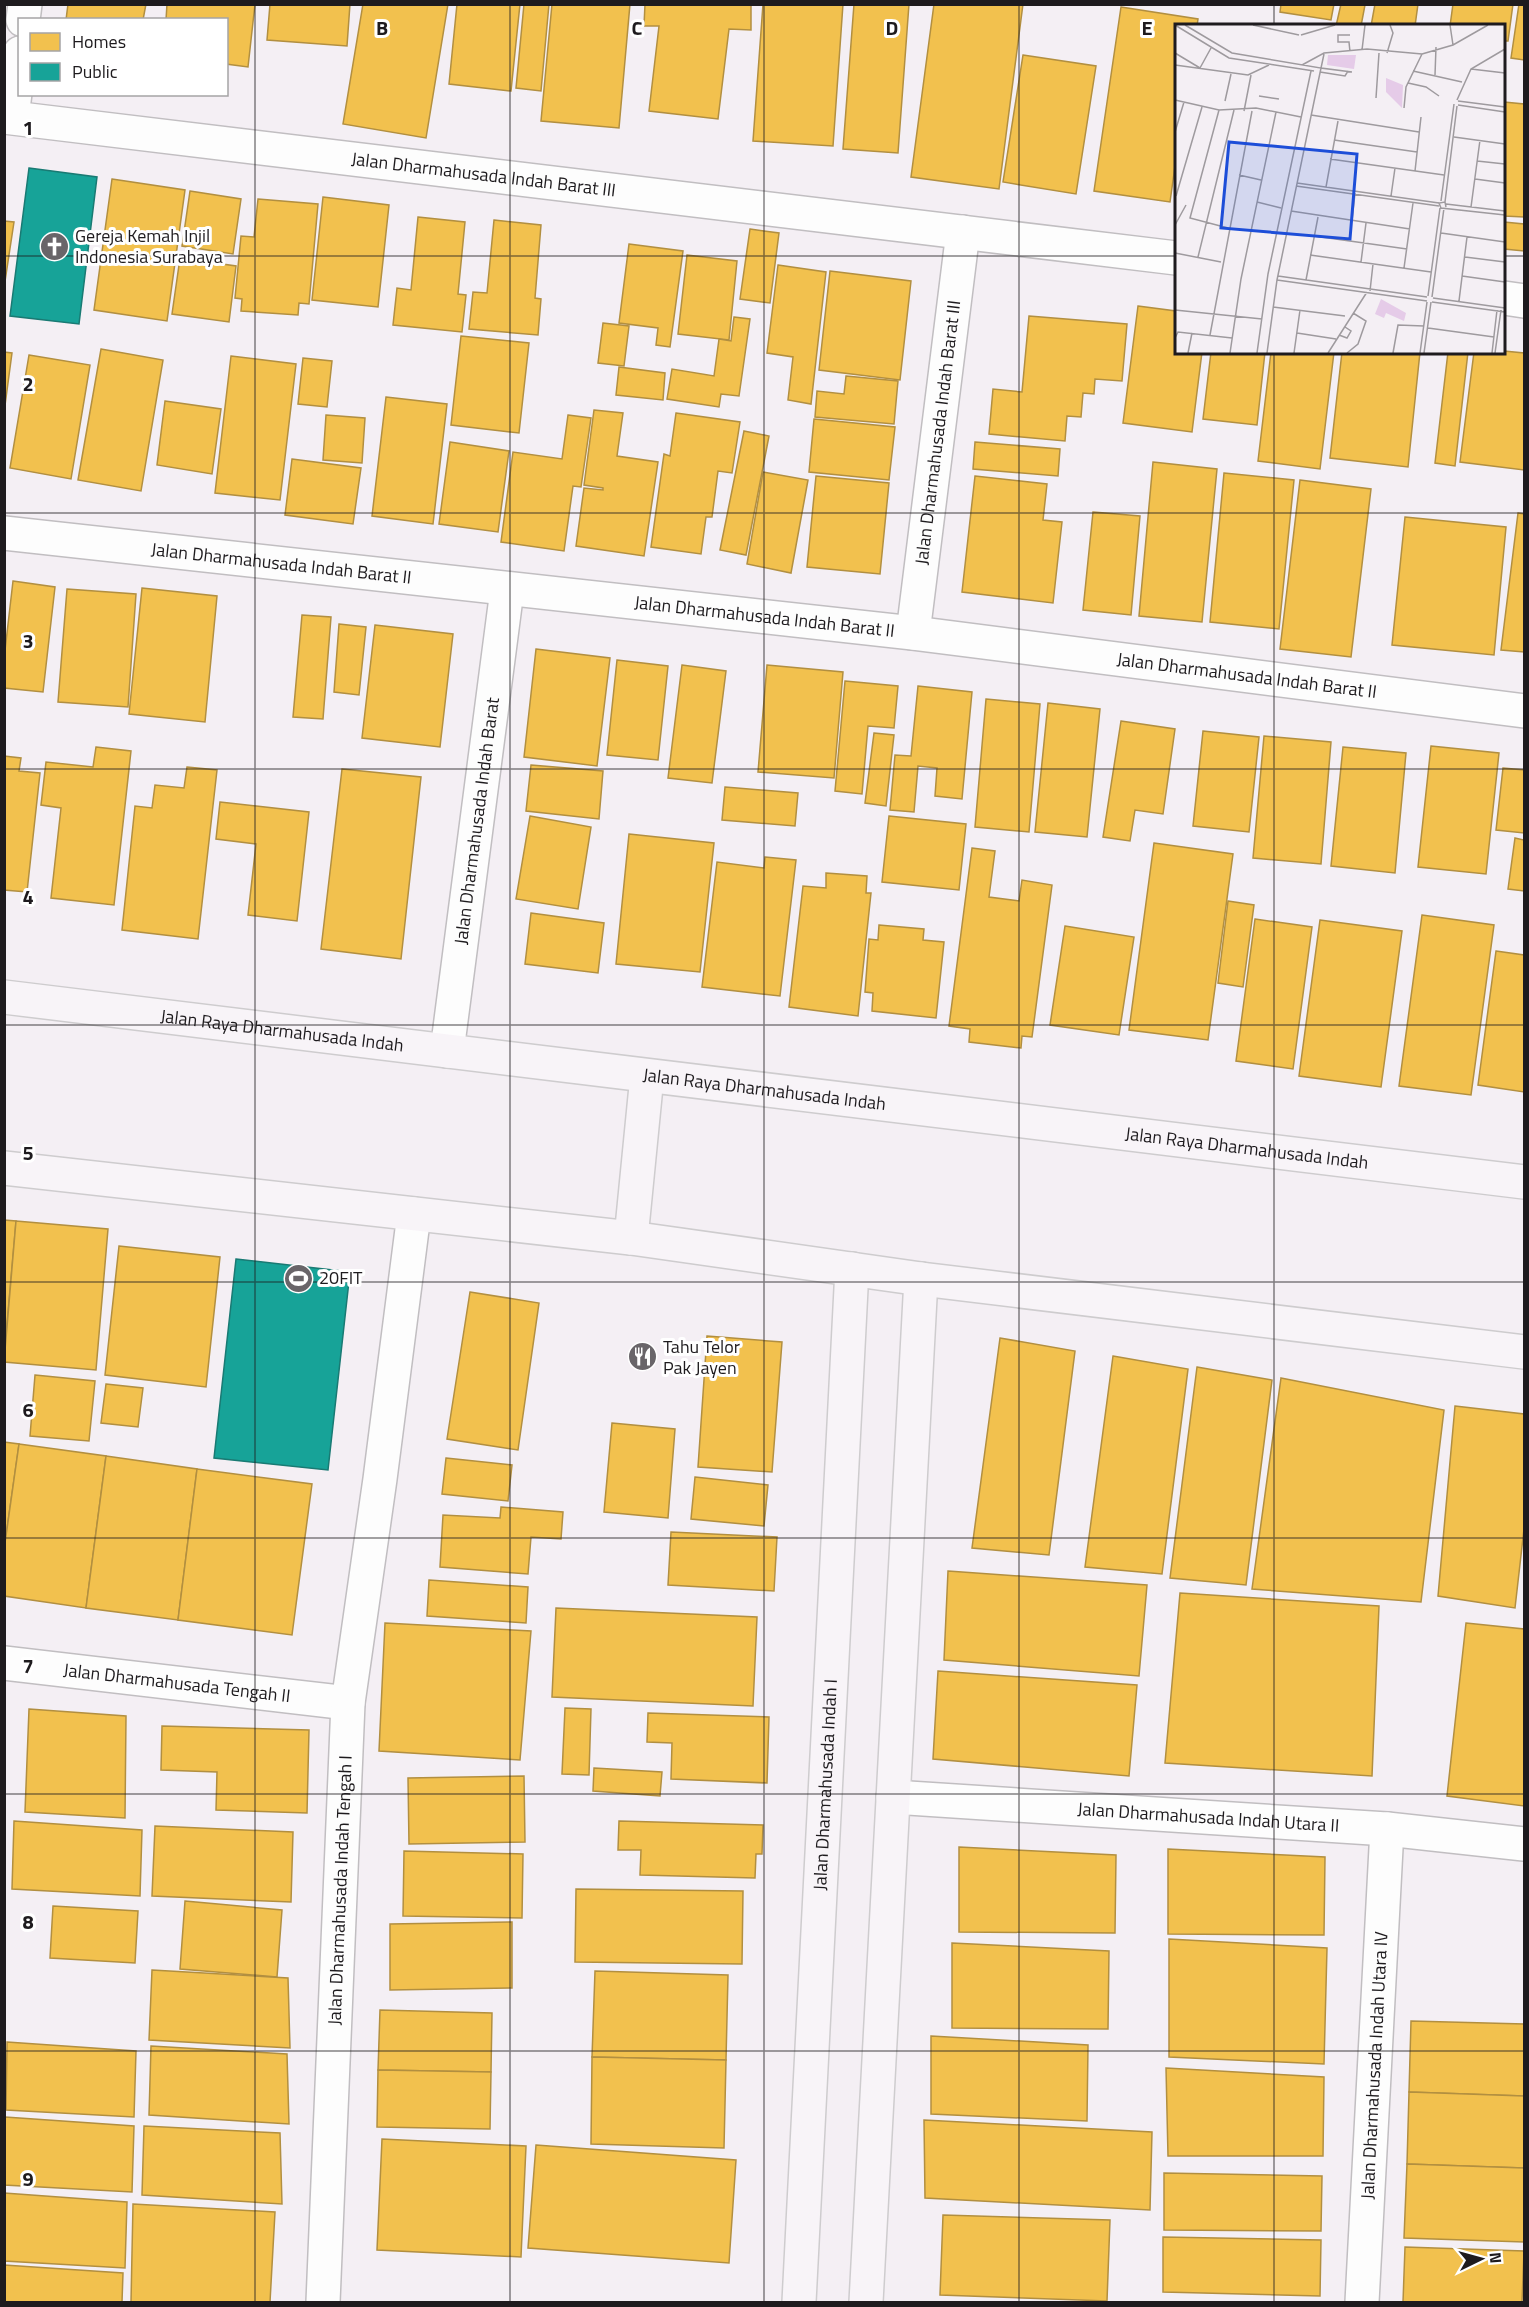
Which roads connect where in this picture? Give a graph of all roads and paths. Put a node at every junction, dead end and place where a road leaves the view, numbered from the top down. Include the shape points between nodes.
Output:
1 (18, 64) edge
2 (8, 117) edge
3 (963, 232) junction
4 (1175, 258) edge
5 (1505, 298) edge
6 (1524, 301) edge
7 (4, 533) edge
8 (507, 590) junction
9 (913, 633) junction
10 (1524, 711) edge
11 (4, 997) edge
12 (447, 1051) junction
13 (647, 1076) junction
14 (4, 1168) edge
15 (1524, 1182) edge
16 (414, 1214) junction
17 (631, 1238) junction
18 (852, 1269) junction
19 (921, 1279) junction
20 (1524, 1352) edge
21 (4, 1663) edge
22 (348, 1703) junction
23 (893, 1797) junction
24 (1387, 1829) junction
25 (1524, 1844) edge
26 (323, 2302) edge
27 (799, 2302) edge
28 (866, 2302) edge
29 (1362, 2302) edge

1 - 2 street
2 - 3 street, Jalan Dharmahusada Indah Barat III
3 - 4 street, Jalan Dharmahusada Indah Barat III
3 - 9 street, Jalan Dharmahusada Indah Barat III
5 - 6 street
7 - 8 street, Jalan Dharmahusada Indah Barat II
8 - 9 street, Jalan Dharmahusada Indah Barat II
8 - 12 street, Jalan Dharmahusada Indah Barat
9 - 10 street, Jalan Dharmahusada Indah Barat II
11 - 12 main road, Jalan Raya Dharmahusada Indah
12 - 13 main road, Jalan Raya Dharmahusada Indah
13 - 15 main road, Jalan Raya Dharmahusada Indah
13 - 17 main road
14 - 16 main road
16 - 17 main road
16 - 22 street, Jalan Dharmahusada Indah Tengah I
17 - 18 main road
18 - 19 main road
18 - 27 main road, Jalan Dharmahusada Indah I
19 - 20 main road
19 - 23 main road
21 - 22 street, Jalan Dharmahusada Tengah II
22 - 26 street, Jalan Dharmahusada Indah Tengah I
23 - 24 street, Jalan Dharmahusada Indah Utara II
23 - 28 main road
24 - 25 street, Jalan Dharmahusada Indah Utara II
24 - 29 street, Jalan Dharmahusada Indah Utara IV

